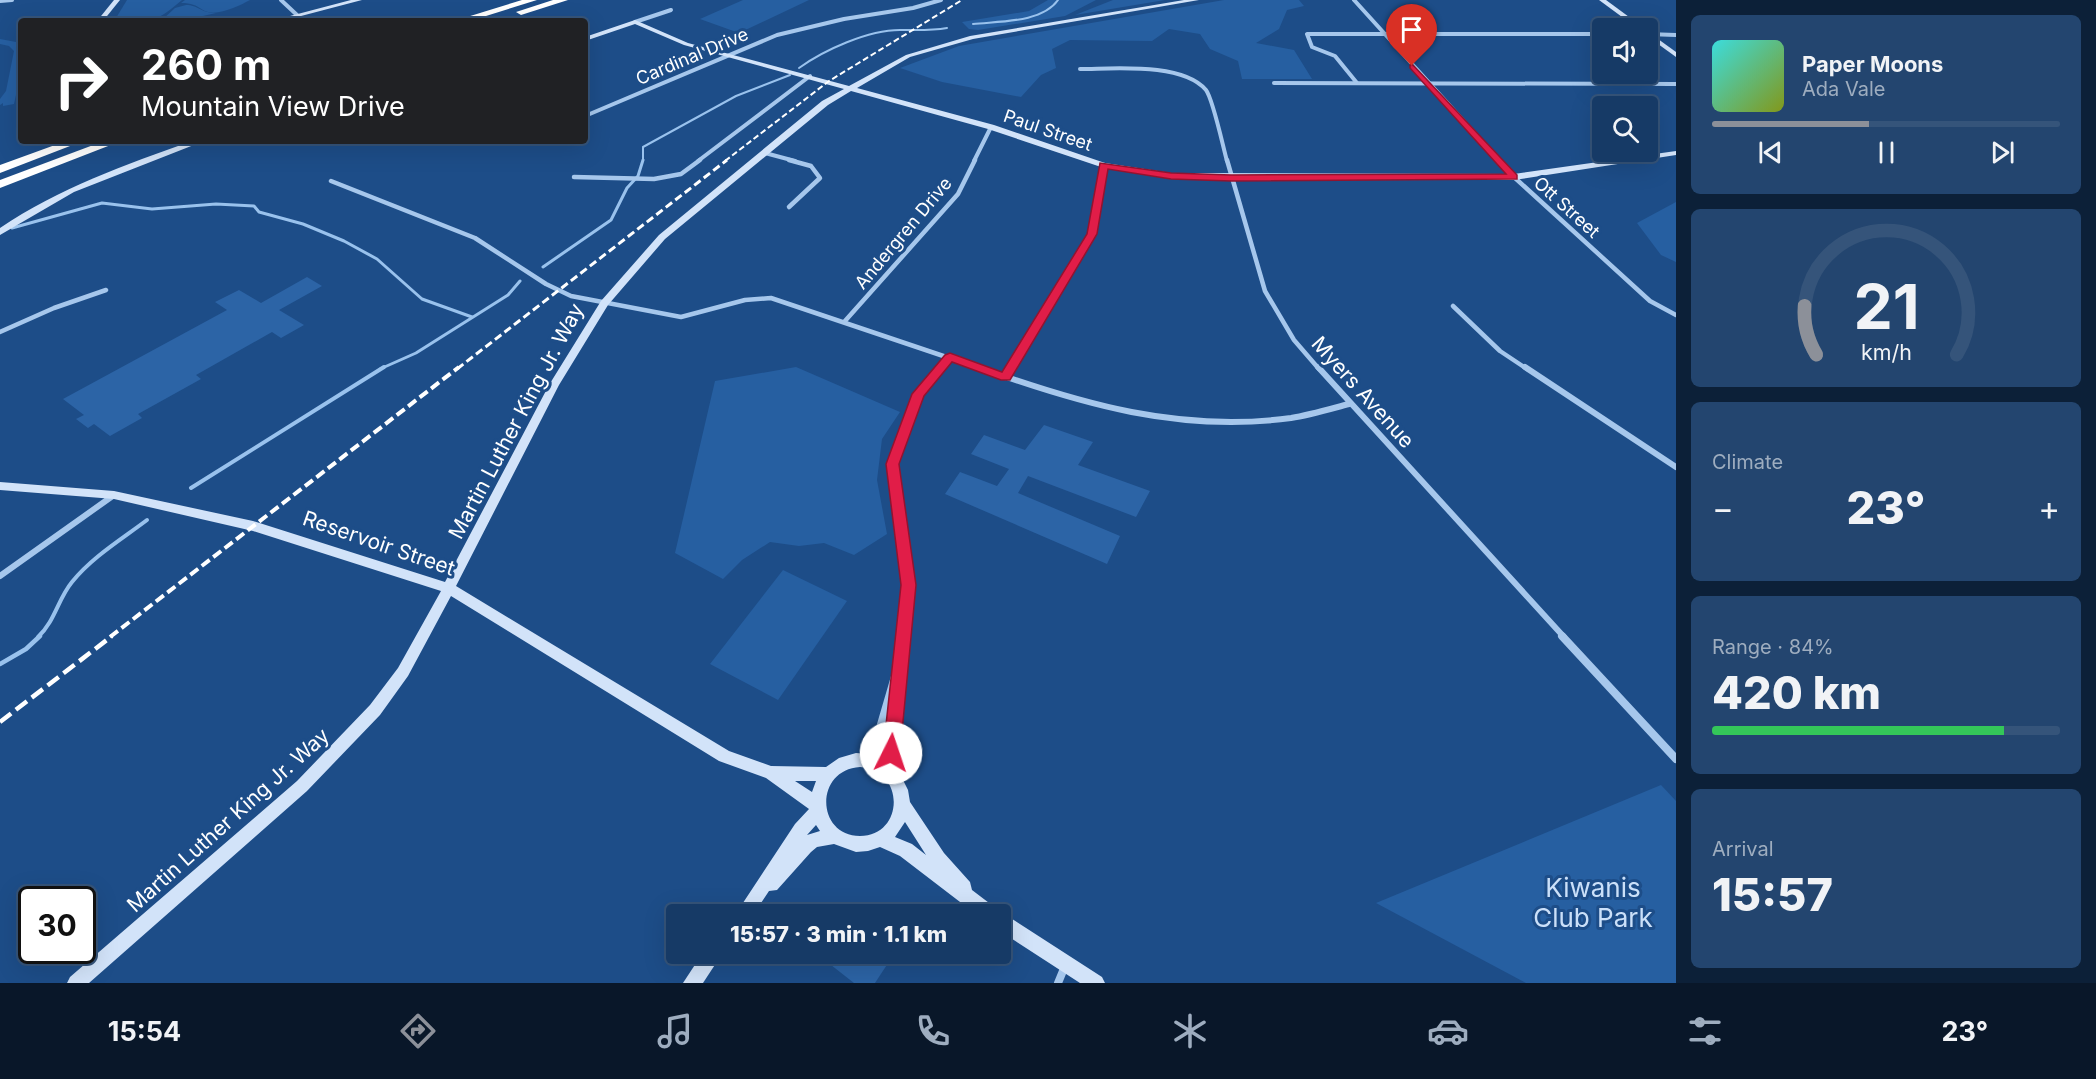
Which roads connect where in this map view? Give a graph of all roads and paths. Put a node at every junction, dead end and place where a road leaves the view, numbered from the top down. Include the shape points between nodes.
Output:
1 (12, 0) edge
2 (117, 0) edge
3 (281, 0) edge
4 (359, 0) edge
5 (532, 0) edge
6 (563, 0) edge
7 (941, 0) edge
8 (1196, 0) edge
9 (1353, 0) edge
10 (1602, 0) edge
11 (0, 1) edge
12 (671, 10) dead end
13 (297, 15) junction
14 (102, 18) edge
15 (286, 18) edge
16 (469, 18) edge
17 (501, 18) edge
18 (1627, 18) edge
19 (635, 22) junction
20 (1381, 33) junction
21 (1592, 34) edge
22 (1658, 34) edge
23 (1676, 35) edge
24 (588, 38) edge
25 (1658, 42) edge
26 (727, 55) junction
27 (1676, 55) edge
28 (1080, 69) dead end
29 (810, 76) junction
30 (1274, 83) dead end
31 (1358, 84) junction
32 (1428, 84) junction
33 (1676, 84) edge
34 (851, 87) junction
35 (588, 115) edge
36 (992, 127) junction
37 (69, 144) edge
38 (107, 144) edge
39 (192, 144) edge
40 (765, 153) junction
41 (1676, 153) edge
42 (1104, 165) junction
43 (0, 169) edge
44 (574, 177) dead end
45 (1514, 177) junction
46 (1231, 178) junction
47 (331, 181) dead end
48 (0, 184) edge
49 (789, 207) dead end
50 (0, 232) edge
51 (106, 290) dead end
52 (604, 303) junction
53 (1453, 306) dead end
54 (1676, 315) edge
55 (845, 321) junction
56 (0, 332) edge
57 (950, 357) junction
58 (1005, 377) junction
59 (1349, 404) junction
60 (1676, 467) edge
61 (0, 486) edge
62 (114, 495) junction
63 (0, 576) edge
64 (450, 589) junction
65 (901, 658) junction
66 (1676, 759) edge
67 (864, 761) junction
68 (771, 773) junction
69 (828, 774) junction
70 (897, 781) junction
71 (903, 806) junction
72 (817, 808) junction
73 (837, 836) junction
74 (880, 839) junction
75 (750, 904) edge
76 (752, 904) edge
77 (976, 904) edge
78 (980, 904) edge
79 (1011, 928) edge
80 (706, 964) edge
81 (1066, 965) junction
82 (76, 983) edge
83 (692, 983) edge
84 (1058, 983) edge
85 (1096, 983) edge

1 - 11 street
2 - 14 main road
3 - 13 street
4 - 13 main road
5 - 16 highway
6 - 17 highway
7 - 26 street, Cardinal Drive via 811,26
8 - 34 main road, Martin Luther King Jr. Way via 957,40 908,56
9 - 20 street, Ott Street
10 - 18 main road
12 - 19 street
13 - 15 main road
19 - 24 main road
19 - 26 main road, Paul Street via 686,44
20 - 21 street
20 - 31 street via 1306,35 1314,49 1335,56
20 - 32 street, Ott Street
22 - 23 street
25 - 27 main road
26 - 29 main road, Paul Street
26 - 35 street, Cardinal Drive
28 - 46 street, Myers Avenue via 1161,70 1198,82 1207,91
29 - 34 main road, Paul Street
29 - 44 street via 681,174 654,180
30 - 31 street
31 - 32 street
32 - 33 street
32 - 45 street, Ott Street
34 - 36 main road, Paul Street
34 - 40 main road, Martin Luther King Jr. Way via 825,103
36 - 42 main road, Paul Street
36 - 55 street, Andergren Drive via 958,194
37 - 43 highway
38 - 48 highway
39 - 50 main road via 74,188
40 - 49 street via 811,166 820,178
40 - 52 main road, Martin Luther King Jr. Way via 662,237
41 - 45 main road, Paul Street
42 - 46 main road, Paul Street via 1171,176
42 - 58 street via 1092,234
45 - 46 main road, Paul Street
45 - 54 street, Ott Street via 1650,301
46 - 59 street, Myers Avenue via 1265,291 1294,340
47 - 52 street via 475,238 557,290
51 - 56 street
52 - 55 street via 681,317 746,300 771,298
52 - 64 main road, Martin Luther King Jr. Way via 554,385
53 - 60 street via 1500,351
55 - 57 street
57 - 58 street
57 - 65 street via 918,394 892,464 908,585
58 - 59 street via 1133,414 1209,423 1292,418
59 - 66 street, Myers Avenue
61 - 62 main road, Reservoir Street
62 - 63 street
62 - 64 main road, Reservoir Street via 281,533
64 - 68 main road, Reservoir Street via 724,756
64 - 82 main road, Martin Luther King Jr. Way via 403,672 340,748 302,786
65 - 67 street via 877,738
65 - 70 street via 891,753
67 - 69 main road via 844,764
67 - 70 main road via 877,764
68 - 69 main road, Reservoir Street
68 - 72 main road, Reservoir Street
69 - 72 main road via 819,791
70 - 71 main road
71 - 74 main road via 892,831
71 - 78 main road via 938,859
72 - 73 main road via 828,829
72 - 75 main road
73 - 74 main road via 850,842
73 - 76 main road via 814,840 805,846
74 - 77 main road via 906,850
79 - 81 main road
80 - 83 main road
81 - 84 street
81 - 85 main road

